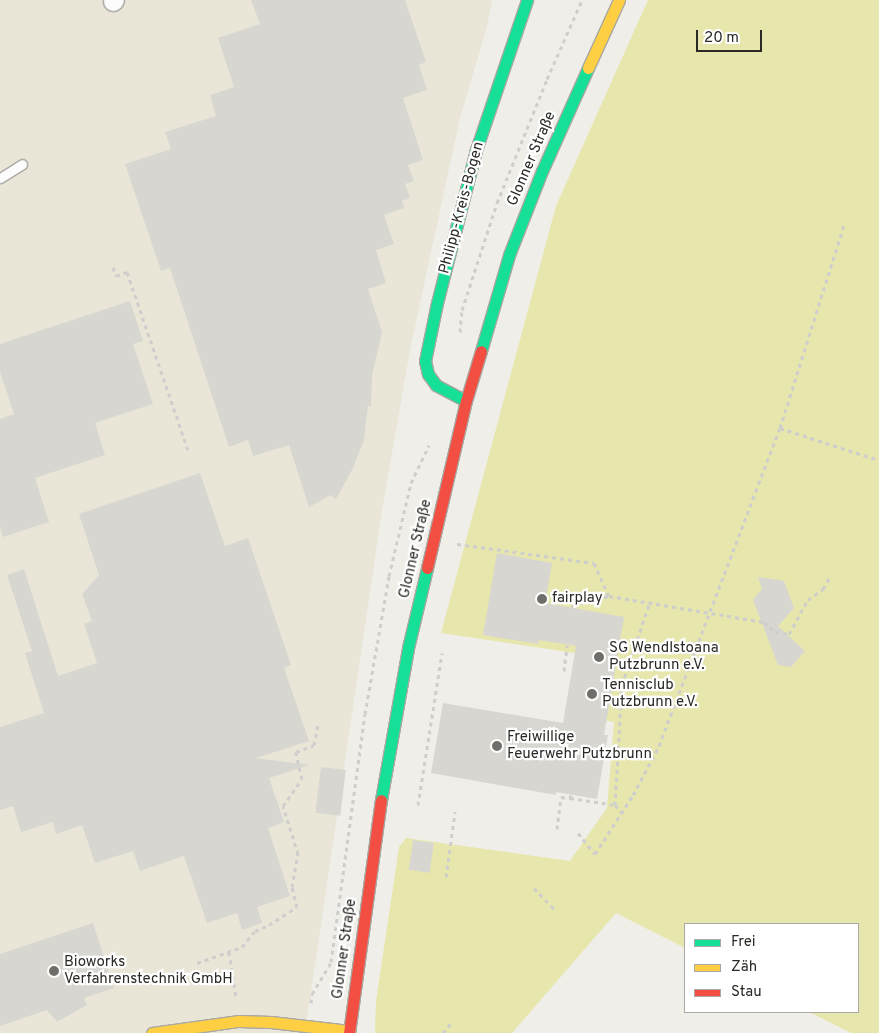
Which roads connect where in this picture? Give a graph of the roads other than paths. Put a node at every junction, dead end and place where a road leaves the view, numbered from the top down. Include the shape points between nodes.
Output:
1 (526, 0) edge
2 (619, 0) edge
3 (22, 164) dead end
4 (0, 178) edge
5 (466, 402) junction
6 (349, 1032) edge
7 (152, 1033) edge

1 - 5 street, Philipp-Kreis-Bogen via 476,150 425,362 436,385
2 - 5 street, Glonner Straße via 578,88 509,255
3 - 4 lane
5 - 6 street, Glonner Straße via 408,648 380,808
6 - 7 street via 239,1021

